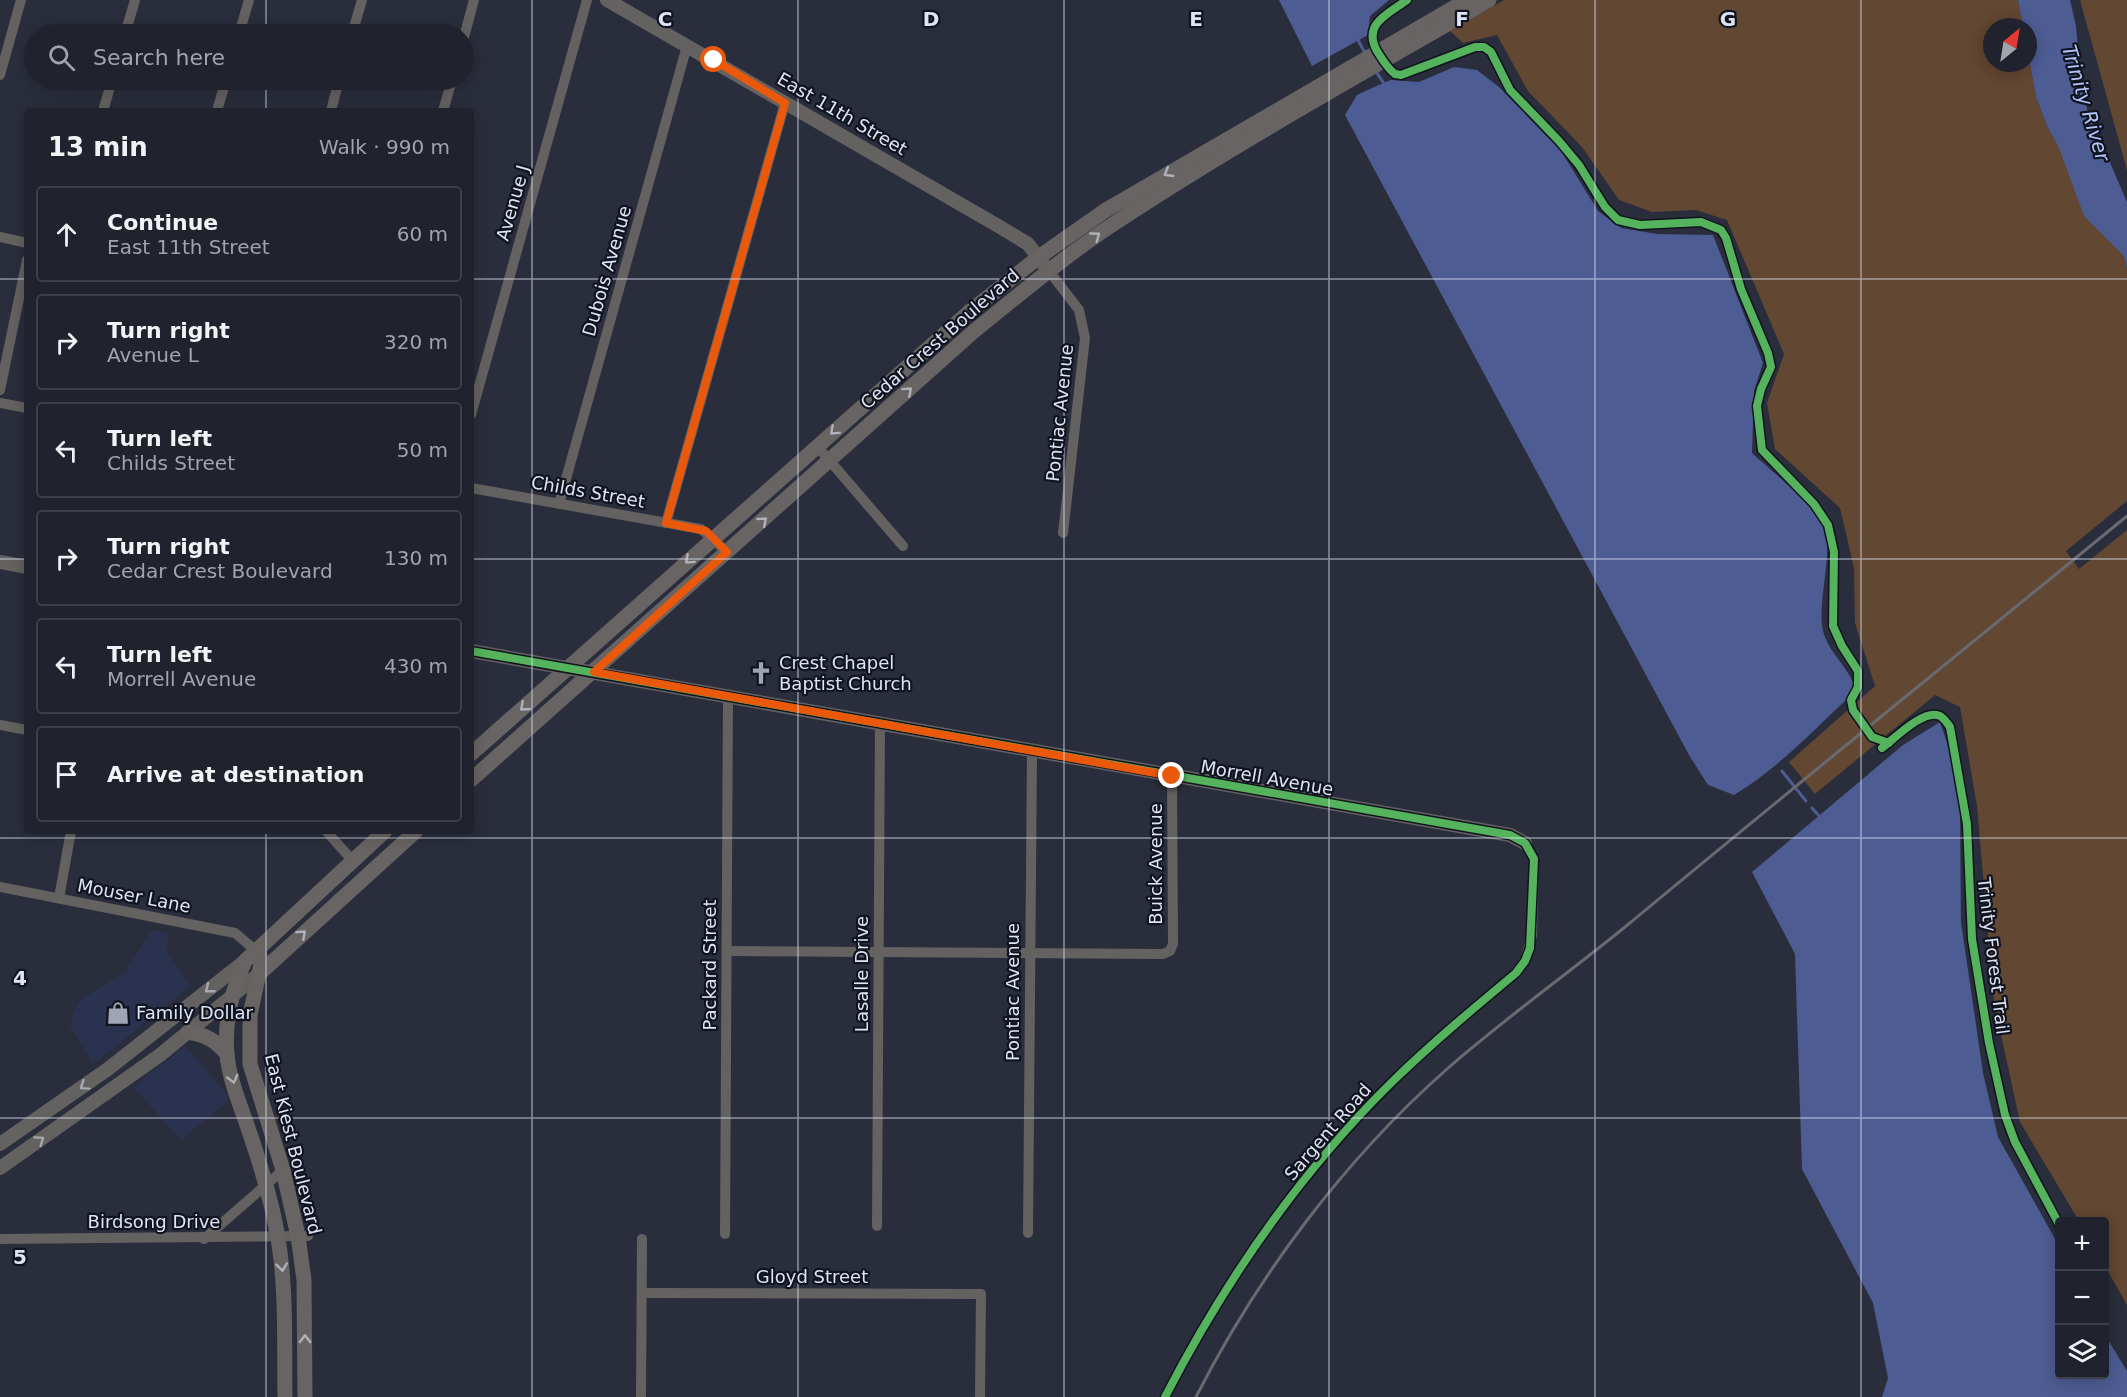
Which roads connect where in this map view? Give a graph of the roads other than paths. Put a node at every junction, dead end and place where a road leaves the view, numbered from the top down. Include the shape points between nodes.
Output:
1 (21, 0) edge
2 (135, 0) edge
3 (249, 0) edge
4 (362, 0) edge
5 (474, 0) edge
6 (587, 0) edge
7 (607, 0) edge
8 (1467, 0) edge
9 (1489, 0) edge
10 (128, 24) edge
11 (242, 24) edge
12 (355, 24) edge
13 (468, 24) edge
14 (687, 46) junction
15 (0, 75) edge
16 (109, 90) edge
17 (223, 90) edge
18 (336, 90) edge
19 (449, 90) edge
20 (785, 103) junction
21 (104, 108) edge
22 (218, 108) edge
23 (332, 108) edge
24 (444, 108) edge
25 (1220, 150) junction
26 (0, 237) edge
27 (24, 242) edge
28 (1039, 257) junction
29 (1049, 271) junction
30 (24, 274) edge
31 (0, 390) edge
32 (0, 403) edge
33 (474, 404) edge
34 (24, 407) edge
35 (817, 446) junction
36 (831, 461) junction
37 (474, 489) edge
38 (559, 504) junction
39 (666, 523) junction
40 (1063, 533) dead end
41 (714, 538) junction
42 (903, 546) dead end
43 (727, 552) junction
44 (0, 562) edge
45 (24, 566) edge
46 (474, 652) edge
47 (568, 668) junction
48 (594, 672) junction
49 (728, 696) junction
50 (880, 723) junction
51 (0, 725) edge
52 (24, 729) edge
53 (474, 751) edge
54 (1032, 751) junction
55 (1172, 776) junction
56 (474, 777) edge
57 (70, 834) edge
58 (329, 834) edge
59 (382, 834) edge
60 (413, 834) edge
61 (1525, 843) joint
62 (353, 861) junction
63 (366, 876) junction
64 (0, 887) edge
65 (59, 898) junction
66 (727, 951) junction
67 (1030, 953) junction
68 (878, 954) junction
69 (250, 955) junction
70 (259, 974) junction
71 (231, 996) junction
72 (188, 1032) junction
73 (148, 1038) junction
74 (227, 1054) junction
75 (160, 1055) junction
76 (108, 1069) junction
77 (119, 1084) junction
78 (0, 1144) edge
79 (0, 1168) edge
80 (283, 1170) junction
81 (266, 1184) junction
82 (877, 1226) dead end
83 (1028, 1233) dead end
84 (725, 1234) dead end
85 (303, 1236) junction
86 (278, 1237) junction
87 (0, 1239) edge
88 (204, 1239) junction
89 (642, 1239) dead end
90 (642, 1293) junction
91 (285, 1397) edge
92 (305, 1397) edge
93 (641, 1397) edge
94 (980, 1397) edge
95 (1165, 1397) edge

1 - 15 street
2 - 10 street
3 - 11 street
4 - 12 street
5 - 13 street
6 - 33 street, Avenue J
7 - 14 street, East 11th Street
8 - 25 main road, Cedar Crest Boulevard
9 - 25 main road, Cedar Crest Boulevard
14 - 20 street, East 11th Street
14 - 38 street, Dubois Avenue
16 - 21 street
17 - 22 street
18 - 23 street
19 - 24 street
20 - 28 street, East 11th Street via 1000,227 1028,244
20 - 39 street
25 -> 28 main road, Cedar Crest Boulevard via 1106,210
29 -> 25 main road, Cedar Crest Boulevard
26 - 27 street
28 - 29 street, East 11th Street
28 -> 35 main road, Cedar Crest Boulevard via 969,312
36 -> 29 main road, Cedar Crest Boulevard via 973,332
29 - 40 street, Pontiac Avenue via 1079,310 1085,338
30 - 31 street
32 - 34 street
35 - 36 street
35 - 41 main road, Cedar Crest Boulevard
36 - 42 street
43 -> 36 main road, Cedar Crest Boulevard
37 - 38 street, Childs Street
38 - 39 street, Childs Street
39 - 41 street, Childs Street via 701,529
41 - 43 street, Childs Street
41 -> 47 main road, Cedar Crest Boulevard
43 - 48 main road, Cedar Crest Boulevard
44 - 45 street
46 - 47 street, Morrell Avenue
47 - 48 street, Morrell Avenue
47 -> 53 main road, Cedar Crest Boulevard
48 - 49 street, Morrell Avenue
48 - 56 main road, Cedar Crest Boulevard
49 - 50 street, Morrell Avenue
49 - 66 street, Packard Street
50 - 54 street, Morrell Avenue
50 - 68 street, Lasalle Drive
51 - 52 street
54 - 55 street, Morrell Avenue
54 - 67 street, Pontiac Avenue
55 - 61 street, Morrell Avenue via 1510,835
55 - 67 street, Buick Avenue via 1170,951
57 - 65 street
58 - 62 street
59 - 62 main road
60 - 63 main road
61 - 95 street, Sargent Road via 1534,859 1532,935 1525,961 1391,1083 1288,1200 1220,1298
62 - 63 main road
62 - 69 main road
70 -> 63 main road
64 - 65 street, Mouser Lane
65 - 69 street, Mouser Lane via 235,933 242,937
66 - 68 street
66 - 84 street, Packard Street
67 - 68 street
67 - 83 street, Pontiac Avenue
68 - 82 street, Lasalle Drive
69 - 70 main road via 260,956
69 - 71 main road, East Kiest Boulevard
69 -> 73 street
70 - 71 street
70 - 80 main road, East Kiest Boulevard via 250,1015 250,1064
71 - 72 street
71 - 74 main road, East Kiest Boulevard
72 - 74 main road via 216,1041
72 - 75 street
73 - 75 street
73 - 76 street
74 -> 81 main road, East Kiest Boulevard
75 - 77 street
76 - 77 street
76 -> 78 street
79 -> 77 street
80 - 81 street
80 - 85 main road, East Kiest Boulevard
81 - 86 main road, East Kiest Boulevard
81 - 88 street
85 - 86 street, Birdsong Drive
92 -> 85 main road, East Kiest Boulevard
86 - 88 street, Birdsong Drive
86 -> 91 main road, East Kiest Boulevard via 283,1279
87 - 88 street, Birdsong Drive
89 - 90 street
90 - 93 street
90 - 94 street, Gloyd Street via 981,1294

